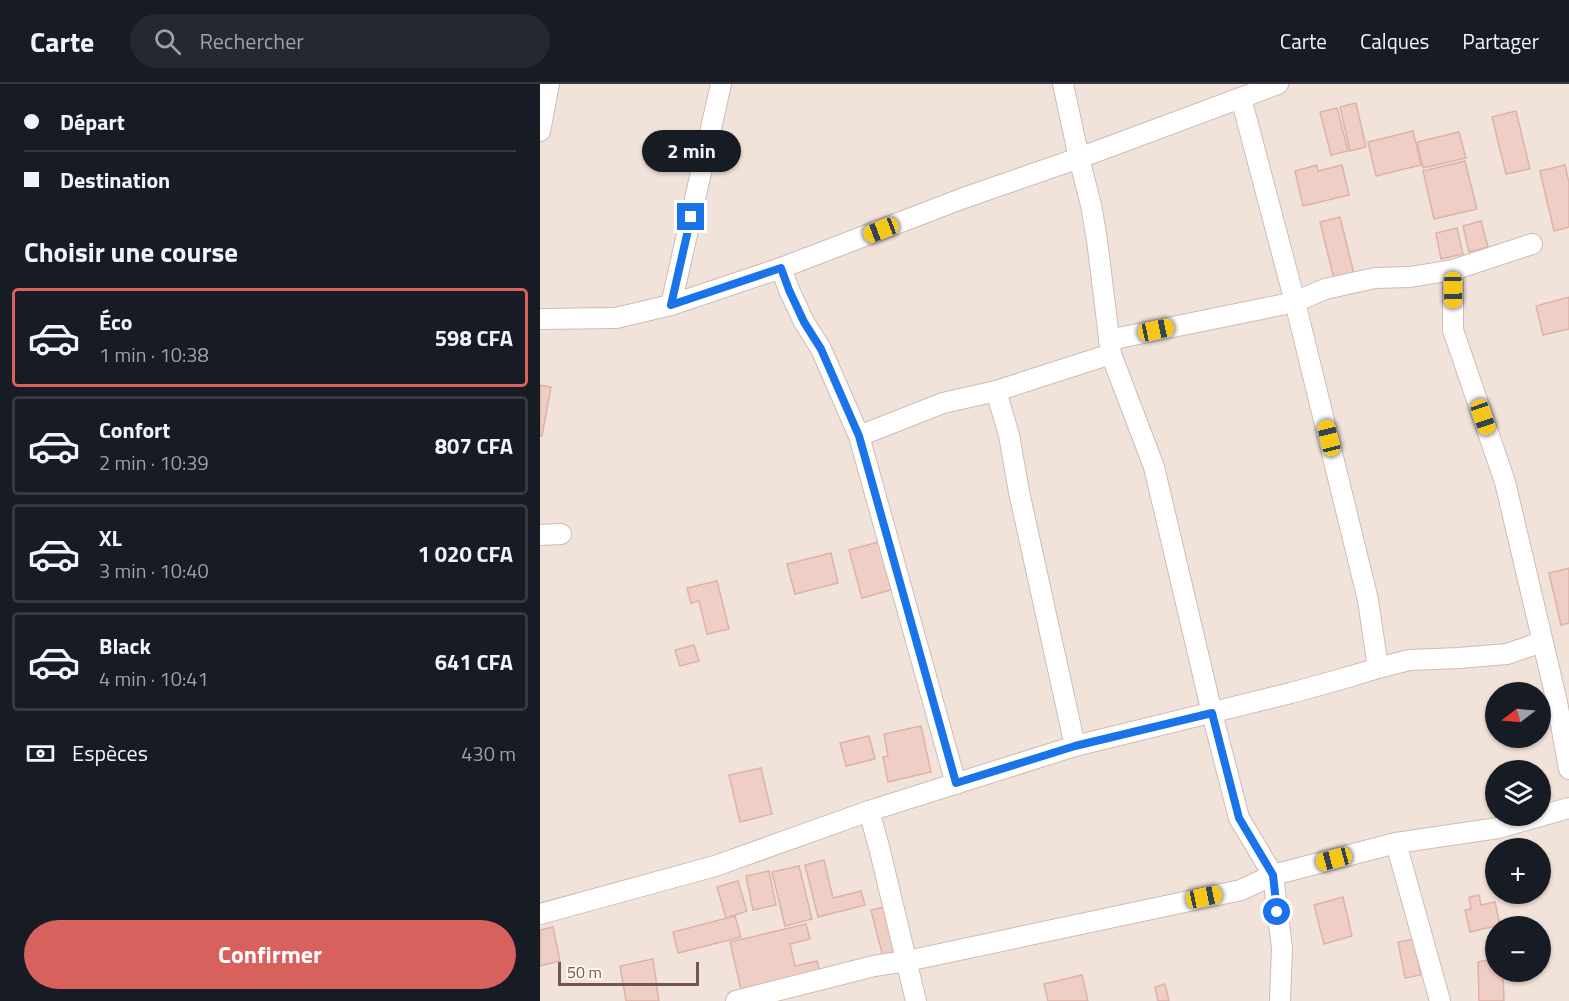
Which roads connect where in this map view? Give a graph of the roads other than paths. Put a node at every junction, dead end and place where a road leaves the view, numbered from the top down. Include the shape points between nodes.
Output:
1 (549, 84) edge
2 (721, 84) edge
3 (1063, 84) edge
4 (1278, 84) edge
5 (1241, 98) junction
6 (540, 131) edge
7 (1079, 158) junction
8 (1532, 244) dead end
9 (781, 268) junction
10 (1453, 270) junction
11 (1295, 302) junction
12 (671, 305) junction
13 (540, 319) edge
14 (1110, 347) junction
15 (996, 391) junction
16 (859, 436) junction
17 (561, 534) dead end
18 (540, 536) edge
19 (1542, 642) junction
20 (1378, 668) junction
21 (1212, 713) junction
22 (1075, 746) junction
23 (1569, 769) edge
24 (956, 783) junction
25 (1569, 808) edge
26 (869, 811) junction
27 (1396, 843) junction
28 (1273, 875) junction
29 (540, 914) edge
30 (907, 961) junction
31 (736, 1001) edge
32 (916, 1001) edge
33 (1280, 1001) edge
34 (1440, 1001) edge

1 - 6 street
2 - 12 street
3 - 7 street
4 - 5 street
5 - 7 street
5 - 11 street
7 - 9 street
7 - 14 street via 1092,205
8 - 10 street
9 - 12 street
9 - 16 street
10 - 11 street via 1375,278
10 - 19 street via 1454,330 1505,482
11 - 14 street
11 - 20 street via 1368,600
12 - 13 street via 616,318
14 - 15 street
14 - 21 street via 1154,467
15 - 16 street via 943,403
15 - 22 street via 1009,435
16 - 24 street
17 - 18 street
19 - 20 street via 1507,654 1409,660
19 - 23 street
20 - 21 street
21 - 22 street
21 - 28 street via 1239,818
22 - 24 street
24 - 26 street
25 - 27 street via 1498,828
26 - 29 street via 715,866
26 - 30 street
27 - 28 street
27 - 34 street
28 - 30 street via 1241,890
28 - 33 street via 1282,948
30 - 31 street
30 - 32 street

